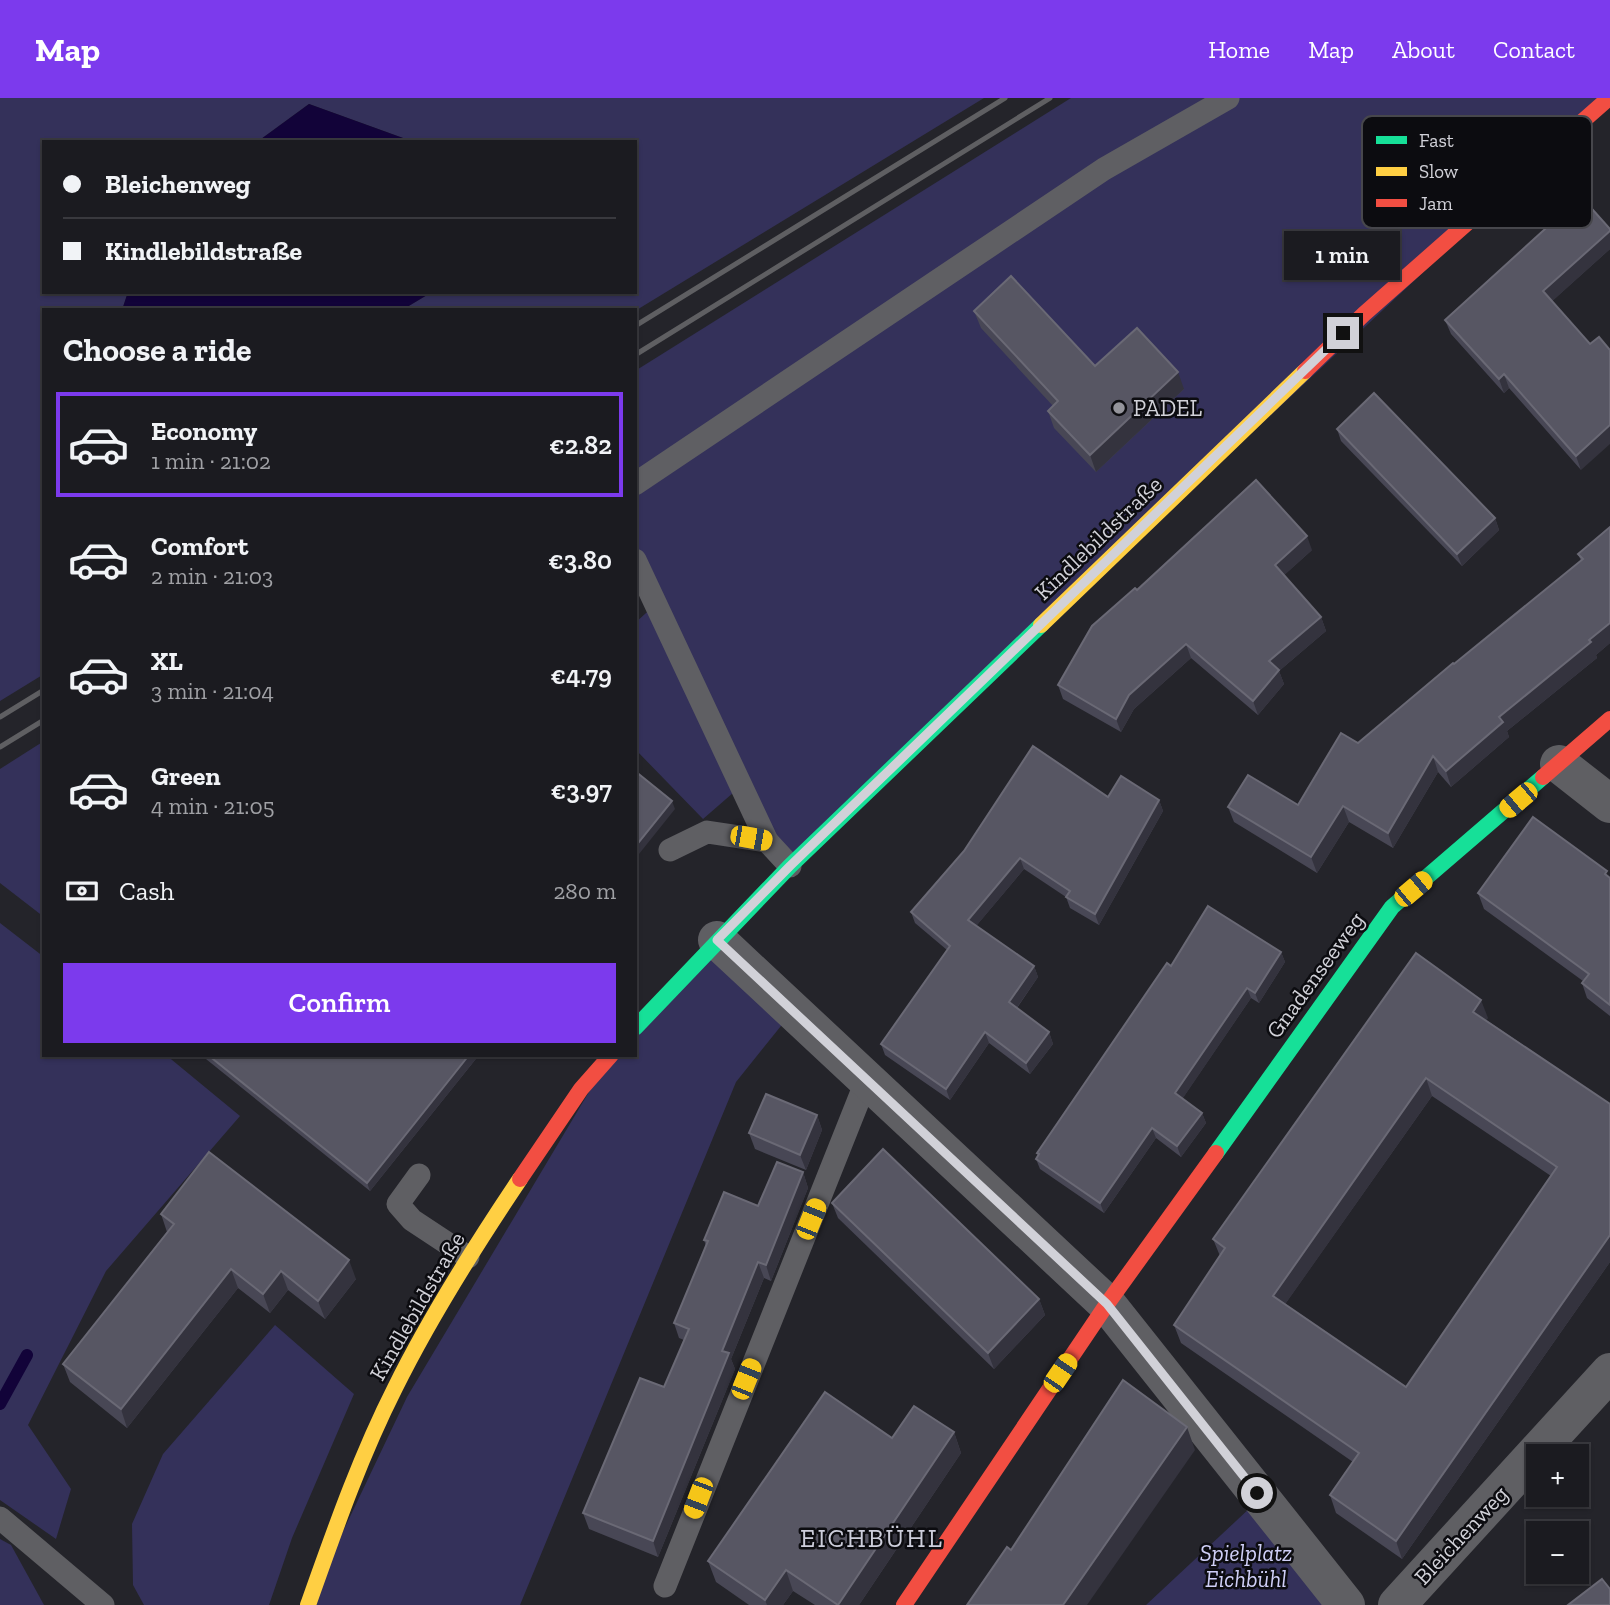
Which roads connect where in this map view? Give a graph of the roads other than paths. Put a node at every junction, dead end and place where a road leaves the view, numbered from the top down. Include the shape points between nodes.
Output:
1 (1228, 98) edge
2 (1609, 98) edge
3 (1589, 116) edge
4 (1462, 228) edge
5 (637, 483) edge
6 (637, 564) edge
7 (1610, 719) edge
8 (1559, 764) junction
9 (1610, 804) edge
10 (767, 841) junction
11 (670, 850) dead end
12 (790, 866) junction
13 (717, 940) junction
14 (637, 1026) edge
15 (609, 1057) edge
16 (867, 1079) junction
17 (419, 1175) dead end
18 (468, 1257) junction
19 (1107, 1304) junction
20 (1610, 1373) edge
21 (0, 1518) edge
22 (664, 1586) dead end
23 (103, 1605) edge
24 (308, 1605) edge
25 (904, 1605) edge
26 (1346, 1605) edge
27 (1397, 1605) edge

1 - 5 lane via 1104,169
2 - 3 main road, Kindlebildstraße
4 - 12 main road, Kindlebildstraße via 1364,314
6 - 10 lane
7 - 8 main road, Gnadenseeweg
8 - 9 street
8 - 19 main road, Gnadenseeweg via 1392,907
10 - 11 lane via 707,832
10 - 12 lane
12 - 13 main road, Kindlebildstraße
13 - 14 main road, Kindlebildstraße
13 - 16 street
15 - 18 main road, Kindlebildstraße via 581,1089
16 - 19 street
16 - 22 lane
17 - 18 lane via 398,1204 412,1220
18 - 24 main road, Kindlebildstraße via 394,1389
19 - 25 main road, Gnadenseeweg
19 - 26 street
20 - 27 street, Bleichenweg
21 - 23 lane

